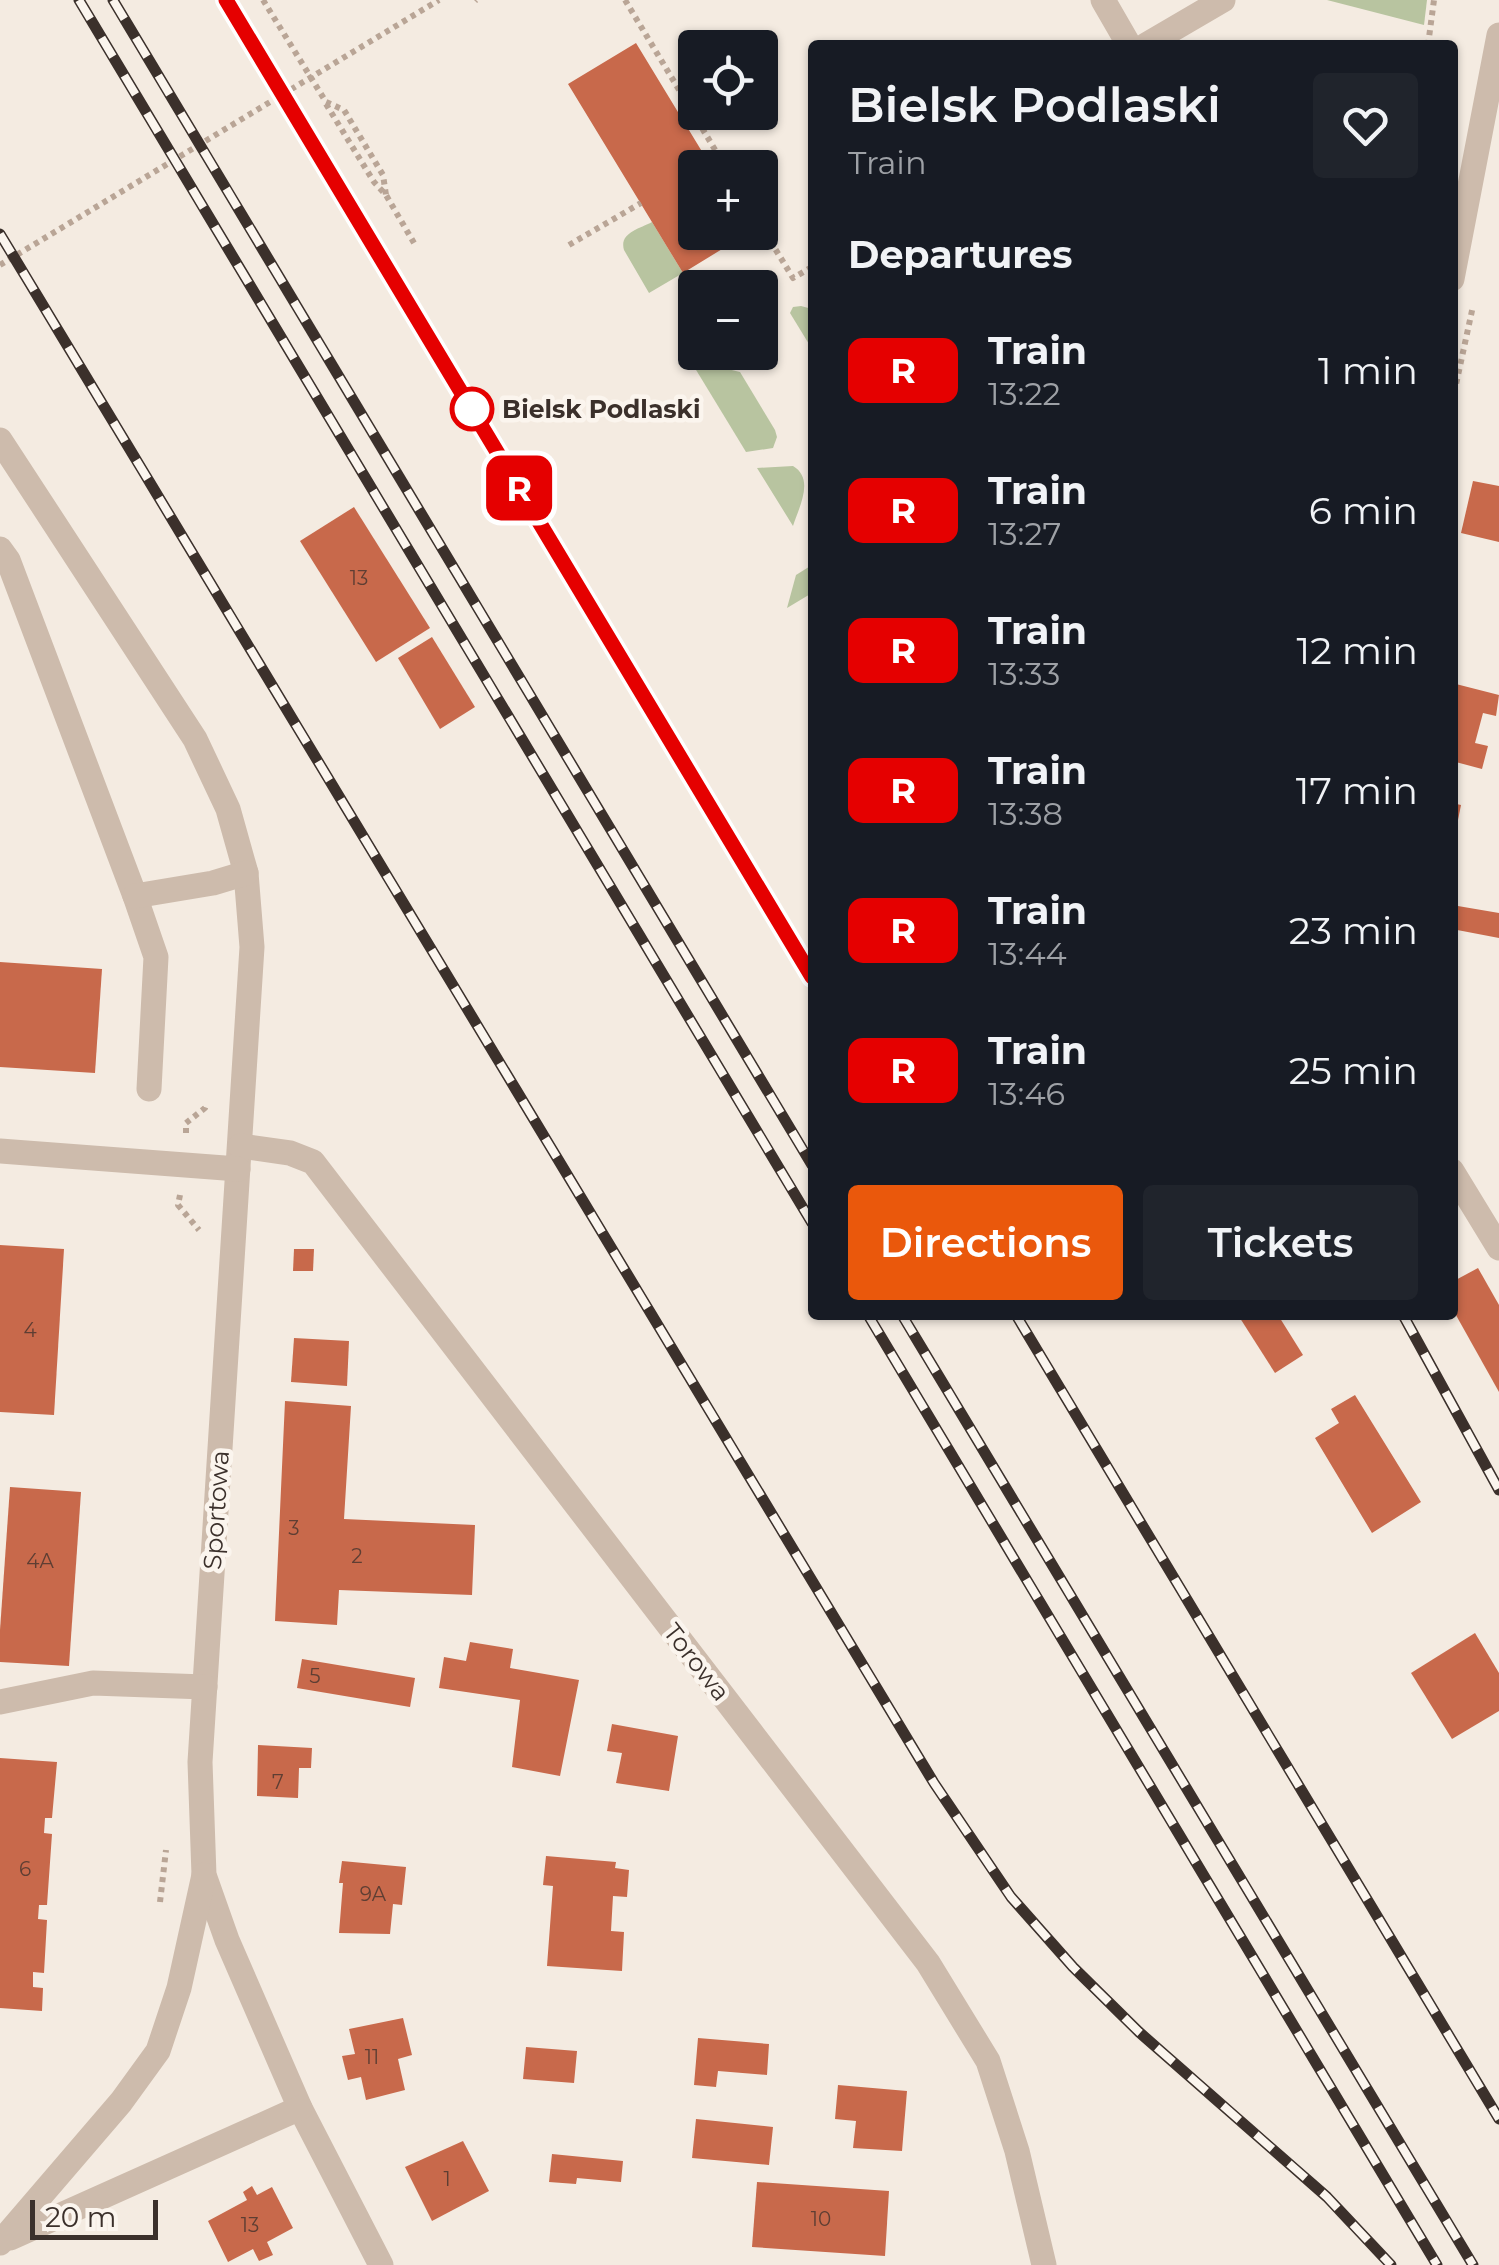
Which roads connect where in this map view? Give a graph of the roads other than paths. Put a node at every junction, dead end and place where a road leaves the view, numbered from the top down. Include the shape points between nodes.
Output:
1 (1103, 0) edge
2 (1223, 0) edge
3 (1499, 35) edge
4 (1126, 40) edge
5 (1155, 40) edge
6 (1458, 248) edge
7 (0, 440) edge
8 (0, 549) edge
9 (246, 874) junction
10 (136, 896) junction
11 (149, 1089) dead end
12 (0, 1151) edge
13 (239, 1157) junction
14 (1458, 1180) edge
15 (1499, 1248) edge
16 (205, 1687) junction
17 (0, 1702) edge
18 (204, 1875) junction
19 (300, 2108) junction
20 (0, 2243) edge
21 (381, 2265) edge
22 (1044, 2265) edge

1 - 4 street
2 - 5 street
3 - 6 street
7 - 9 street, Sportowa via 194,739 228,809
8 - 10 street
9 - 10 street
9 - 13 street, Sportowa via 252,947
10 - 11 street via 156,957
12 - 13 street, Torowa
13 - 16 street, Sportowa
13 - 22 street, Torowa via 290,1152 313,1162 928,1963 988,2061
14 - 15 street
16 - 17 street via 93,1683
16 - 18 street, Sportowa
18 - 19 street, Sportowa
18 - 20 street, Sportowa via 158,2052
19 - 20 street, Sportowa
19 - 21 street

